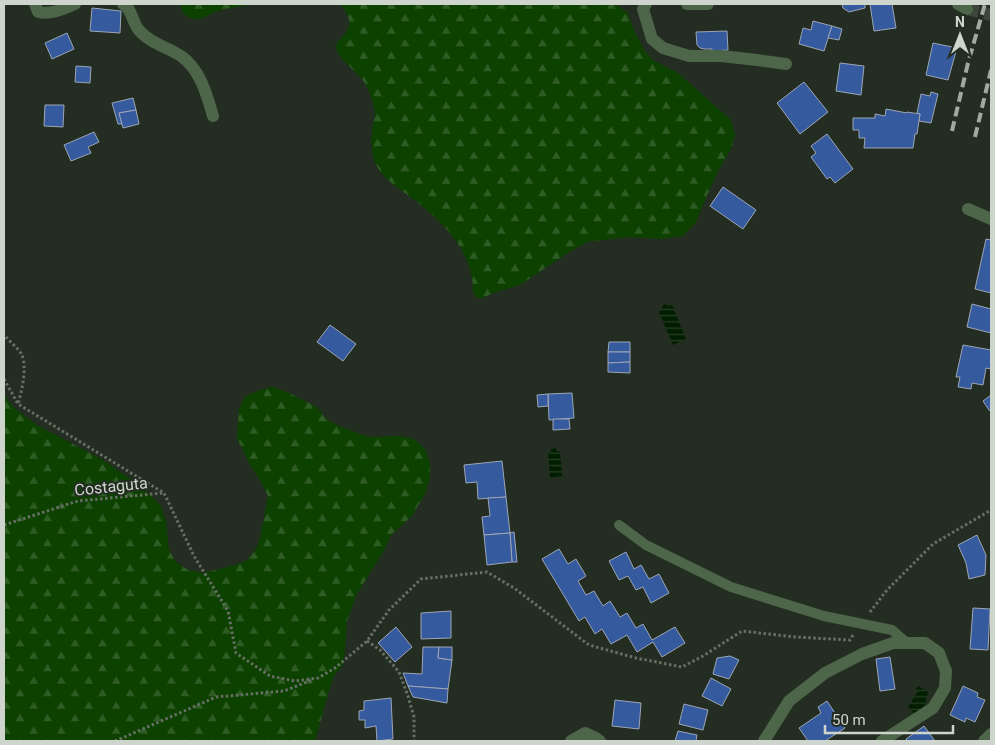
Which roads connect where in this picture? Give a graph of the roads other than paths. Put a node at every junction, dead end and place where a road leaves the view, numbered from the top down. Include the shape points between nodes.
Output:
1 (35, 4) edge
2 (75, 4) edge
3 (122, 4) edge
4 (646, 4) edge
5 (686, 4) edge
6 (708, 4) edge
7 (786, 64) dead end
8 (212, 116) dead end
9 (968, 209) dead end
10 (991, 219) edge
11 (619, 525) dead end
12 (907, 643) junction
13 (991, 734) edge
14 (571, 741) edge
15 (600, 741) edge
16 (764, 741) edge
17 (882, 741) edge
18 (984, 741) edge

1 - 2 street via 38,12 45,13
3 - 8 street via 127,6 138,29 182,57 194,70 208,98
4 - 7 street via 643,8 652,39 663,48 689,56 721,56
5 - 6 street
9 - 10 street
11 - 12 lane via 646,545 731,587 824,616 892,630
12 - 16 street via 893,643 862,654 826,673 789,701
12 - 17 street via 925,643 939,653 946,671 944,688 933,708
13 - 18 street
14 - 15 street via 585,733

